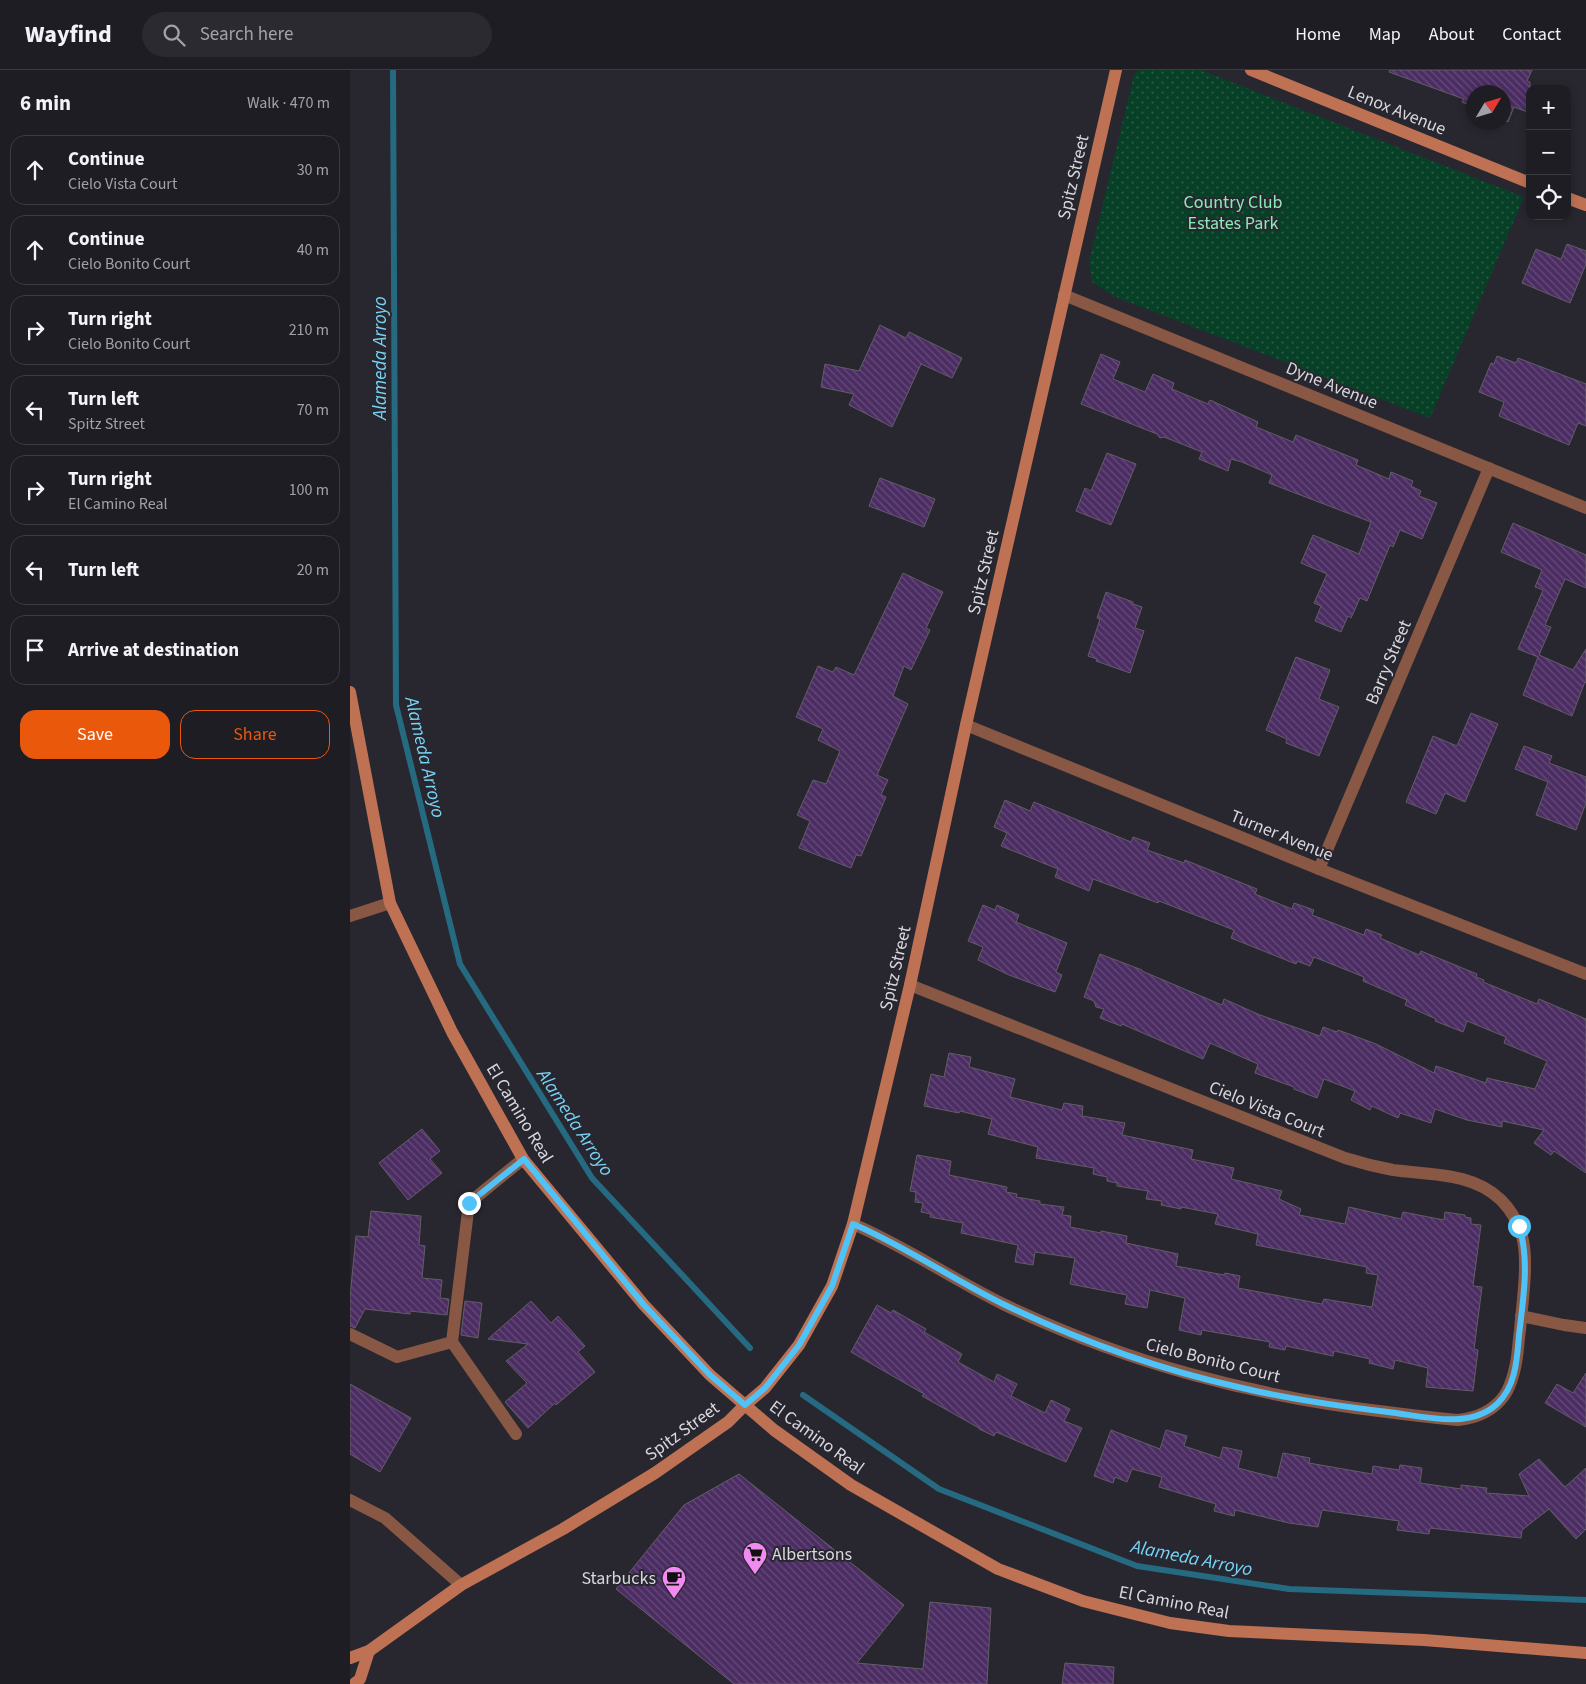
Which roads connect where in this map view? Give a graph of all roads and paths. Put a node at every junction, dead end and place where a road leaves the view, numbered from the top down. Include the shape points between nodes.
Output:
1 (1116, 70) edge
2 (1252, 70) edge
3 (1526, 181) edge
4 (1571, 199) edge
5 (1586, 205) edge
6 (1064, 295) junction
7 (1489, 468) junction
8 (1586, 508) edge
9 (350, 692) edge
10 (966, 725) junction
11 (1319, 869) junction
12 (390, 903) junction
13 (350, 916) edge
14 (1586, 974) edge
15 (910, 985) junction
16 (524, 1159) junction
17 (853, 1224) junction
18 (1521, 1316) junction
19 (1586, 1328) edge
20 (350, 1334) edge
21 (452, 1342) junction
22 (745, 1405) junction
23 (516, 1434) dead end
24 (350, 1500) edge
25 (461, 1585) junction
26 (369, 1651) junction
27 (1586, 1652) edge
28 (350, 1658) edge
29 (354, 1684) edge

1 - 6 street, Spitz Street
2 - 3 street, Lenox Avenue
4 - 5 street
6 - 7 street, Dyne Avenue
6 - 10 street, Spitz Street
7 - 8 street, Dyne Avenue
7 - 11 street, Barry Street
9 - 12 street, El Camino Real
10 - 11 street, Turner Avenue
10 - 15 street, Spitz Street
11 - 14 street, Turner Avenue
12 - 13 street
12 - 16 street, El Camino Real via 452,1032
15 - 17 street, Spitz Street
15 - 18 street, Cielo Vista Court via 1345,1158 1394,1170 1460,1178 1481,1186 1507,1207 1522,1237 1525,1258
16 - 21 street via 469,1203
16 - 22 street, El Camino Real via 644,1305 710,1375
17 - 18 street, Cielo Bonito Court via 1002,1303 1069,1333 1144,1361 1237,1387 1334,1405 1448,1419 1480,1416 1498,1403 1510,1385 1516,1365
17 - 22 street, Spitz Street via 832,1286 799,1345 765,1388
18 - 19 street
20 - 21 street via 397,1357
21 - 23 street
22 - 25 street, Spitz Street via 728,1422 655,1473
22 - 27 street, El Camino Real via 774,1430 888,1508 998,1569 1084,1601 1170,1623 1229,1631
24 - 25 street via 385,1518
25 - 26 street, Spitz Street
26 - 28 street, Spitz Street
26 - 29 street via 360,1679

